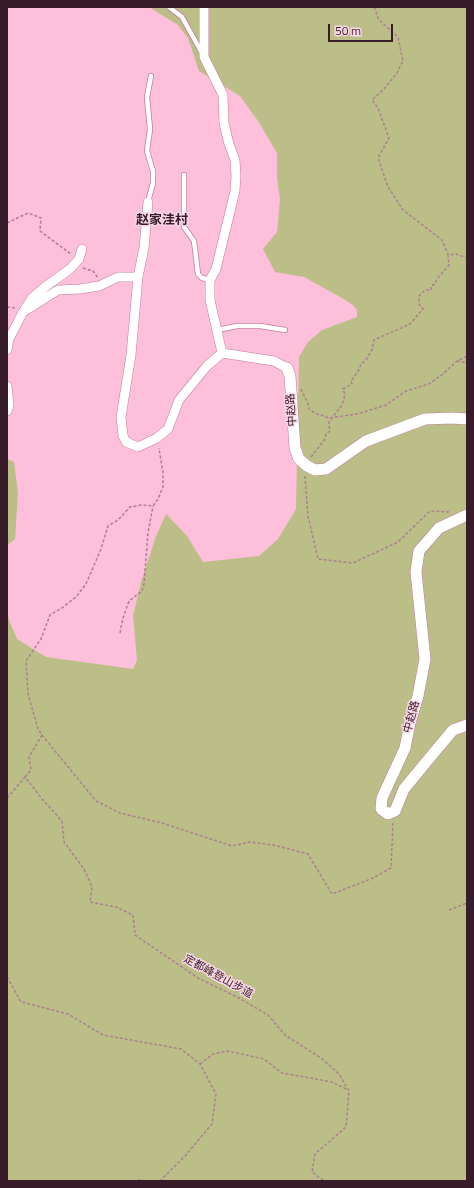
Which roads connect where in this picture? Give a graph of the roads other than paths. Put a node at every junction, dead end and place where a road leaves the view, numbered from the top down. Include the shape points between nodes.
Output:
1 (169, 7) edge
2 (204, 7) edge
3 (204, 57) junction
4 (151, 76) dead end
5 (184, 176) dead end
6 (148, 202) joint
7 (82, 249) dead end
8 (138, 277) junction
9 (210, 280) junction
10 (23, 312) junction
11 (217, 330) junction
12 (285, 330) dead end
13 (7, 350) edge
14 (222, 353) junction
15 (287, 368) joint
16 (7, 386) edge
17 (7, 411) edge
18 (467, 419) edge
19 (467, 515) edge
20 (467, 725) edge

1 - 3 lane via 182,17
2 - 3 street
3 - 9 street via 223,96 224,123 235,160 236,176 235,191 216,269
4 - 6 lane via 147,97 150,129 147,151 153,171 153,183
5 - 9 lane via 184,227 194,241 198,274
6 - 8 street via 144,248
7 - 10 street via 70,269 32,298
8 - 10 street via 118,277 80,289 58,290
8 - 14 street via 131,355 121,417 126,442 138,447 157,438 168,429 180,400 207,366
9 - 11 street via 210,300
10 - 13 street via 8,339
11 - 12 lane via 237,326
11 - 14 street
14 - 15 street via 274,361
15 - 18 street, 中赵路 via 290,376 295,448 299,459 315,470 326,469 366,441 425,419
16 - 17 street
19 - 20 street, 中赵路 via 439,528 419,551 416,572 424,659 405,748 382,798 381,809 388,814 395,811 404,790 432,755 453,730

